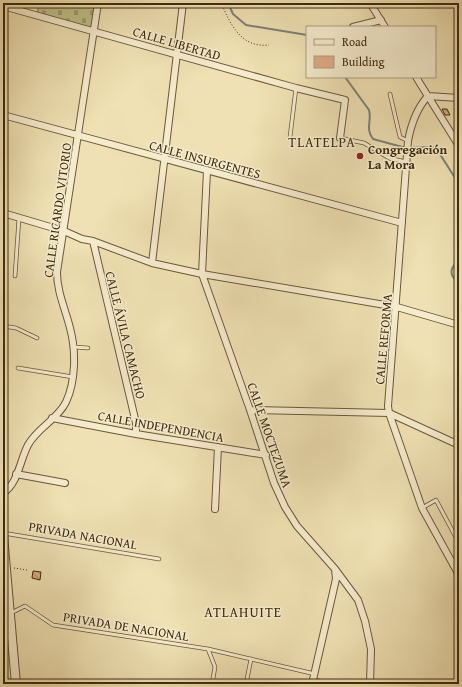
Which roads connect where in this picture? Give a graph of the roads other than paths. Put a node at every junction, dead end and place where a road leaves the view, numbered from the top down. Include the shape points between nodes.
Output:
1 (98, 3) edge
2 (182, 3) edge
3 (370, 3) edge
4 (3, 6) edge
5 (381, 20) junction
6 (357, 26) edge
7 (384, 26) edge
8 (94, 31) junction
9 (178, 55) junction
10 (417, 78) edge
11 (296, 88) junction
12 (390, 94) dead end
13 (428, 96) junction
14 (459, 98) edge
15 (3, 115) edge
16 (78, 136) junction
17 (290, 137) dead end
18 (340, 138) joint
19 (408, 141) junction
20 (459, 146) edge
21 (164, 159) junction
22 (406, 162) junction
23 (208, 171) junction
24 (3, 213) edge
25 (19, 218) junction
26 (402, 223) junction
27 (64, 231) junction
28 (93, 241) junction
29 (152, 263) junction
30 (202, 274) junction
31 (15, 276) dead end
32 (397, 307) junction
33 (459, 325) edge
34 (3, 326) edge
35 (37, 338) dead end
36 (73, 347) junction
37 (88, 348) dead end
38 (18, 368) dead end
39 (73, 377) junction
40 (250, 410) junction
41 (389, 413) junction
42 (52, 418) junction
43 (136, 434) junction
44 (459, 445) edge
45 (218, 447) junction
46 (266, 455) junction
47 (16, 474) junction
48 (65, 483) dead end
49 (3, 493) edge
50 (422, 508) junction
51 (215, 509) dead end
52 (3, 534) edge
53 (459, 543) edge
54 (159, 559) dead end
55 (335, 569) junction
56 (459, 575) edge
57 (11, 613) junction
58 (208, 649) junction
59 (251, 659) junction
60 (315, 674) junction
61 (313, 683) edge
62 (16, 684) edge
63 (212, 684) edge
64 (246, 684) edge
65 (323, 684) edge
66 (370, 684) edge

1 - 8 street, CALLE RICARDO VITORIO
2 - 9 street
3 - 5 street
4 - 8 street, CALLE LIBERTAD
5 - 6 street
5 - 7 street
8 - 9 street, CALLE LIBERTAD
8 - 16 street, CALLE RICARDO VITORIO
9 - 11 street, CALLE LIBERTAD
9 - 21 street
10 - 13 street
11 - 17 lane
11 - 18 street, CALLE LIBERTAD via 345,100
12 - 19 lane via 400,137
13 - 14 street
13 - 19 street, CALLE REFORMA via 421,103
13 - 20 street
15 - 16 street, CALLE INSURGENTES
16 - 21 street, CALLE INSURGENTES
16 - 27 street, CALLE RICARDO VITORIO
18 - 22 lane via 364,143 389,158
19 - 22 street, CALLE REFORMA
21 - 23 street, CALLE INSURGENTES
21 - 29 street
22 - 26 street, CALLE REFORMA
23 - 26 street, CALLE INSURGENTES
23 - 30 street, CALLE MOCTEZUMA
24 - 25 street
25 - 27 street
25 - 31 lane
26 - 32 street, CALLE REFORMA
27 - 28 street
27 - 36 street, CALLE RICARDO VITORIO via 57,281
28 - 29 street
28 - 43 street, CALLE ÁVILA CAMACHO via 136,422
29 - 30 street
30 - 32 street
30 - 40 street, CALLE MOCTEZUMA
32 - 33 street
32 - 41 street, CALLE REFORMA
34 - 35 lane via 16,328
36 - 37 lane
36 - 39 street, CALLE RICARDO VITORIO
38 - 39 lane
39 - 42 street, CALLE RICARDO VITORIO via 68,399
40 - 41 street
40 - 46 street, CALLE MOCTEZUMA
41 - 44 street
41 - 50 street, CALLE REFORMA
42 - 43 street, CALLE INDEPENDENCIA
42 - 47 street, CALLE RICARDO VITORIO via 28,445
43 - 45 street, CALLE INDEPENDENCIA
45 - 46 street, CALLE INDEPENDENCIA
45 - 51 street
46 - 55 street, CALLE MOCTEZUMA via 274,484 285,507 297,526
47 - 48 street
47 - 49 street, CALLE RICARDO VITORIO via 10,487
50 - 53 lane via 436,500
50 - 56 street, CALLE REFORMA
52 - 54 lane, PRIVADA NACIONAL
52 - 57 street
55 - 60 street via 336,579
55 - 66 street, CALLE MOCTEZUMA via 358,600 365,621 370,649
57 - 58 lane, PRIVADA DE NACIONAL via 25,606 53,625
57 - 62 street
58 - 59 lane
58 - 63 lane via 215,666
59 - 60 lane
59 - 64 lane
60 - 61 street
61 - 65 street

